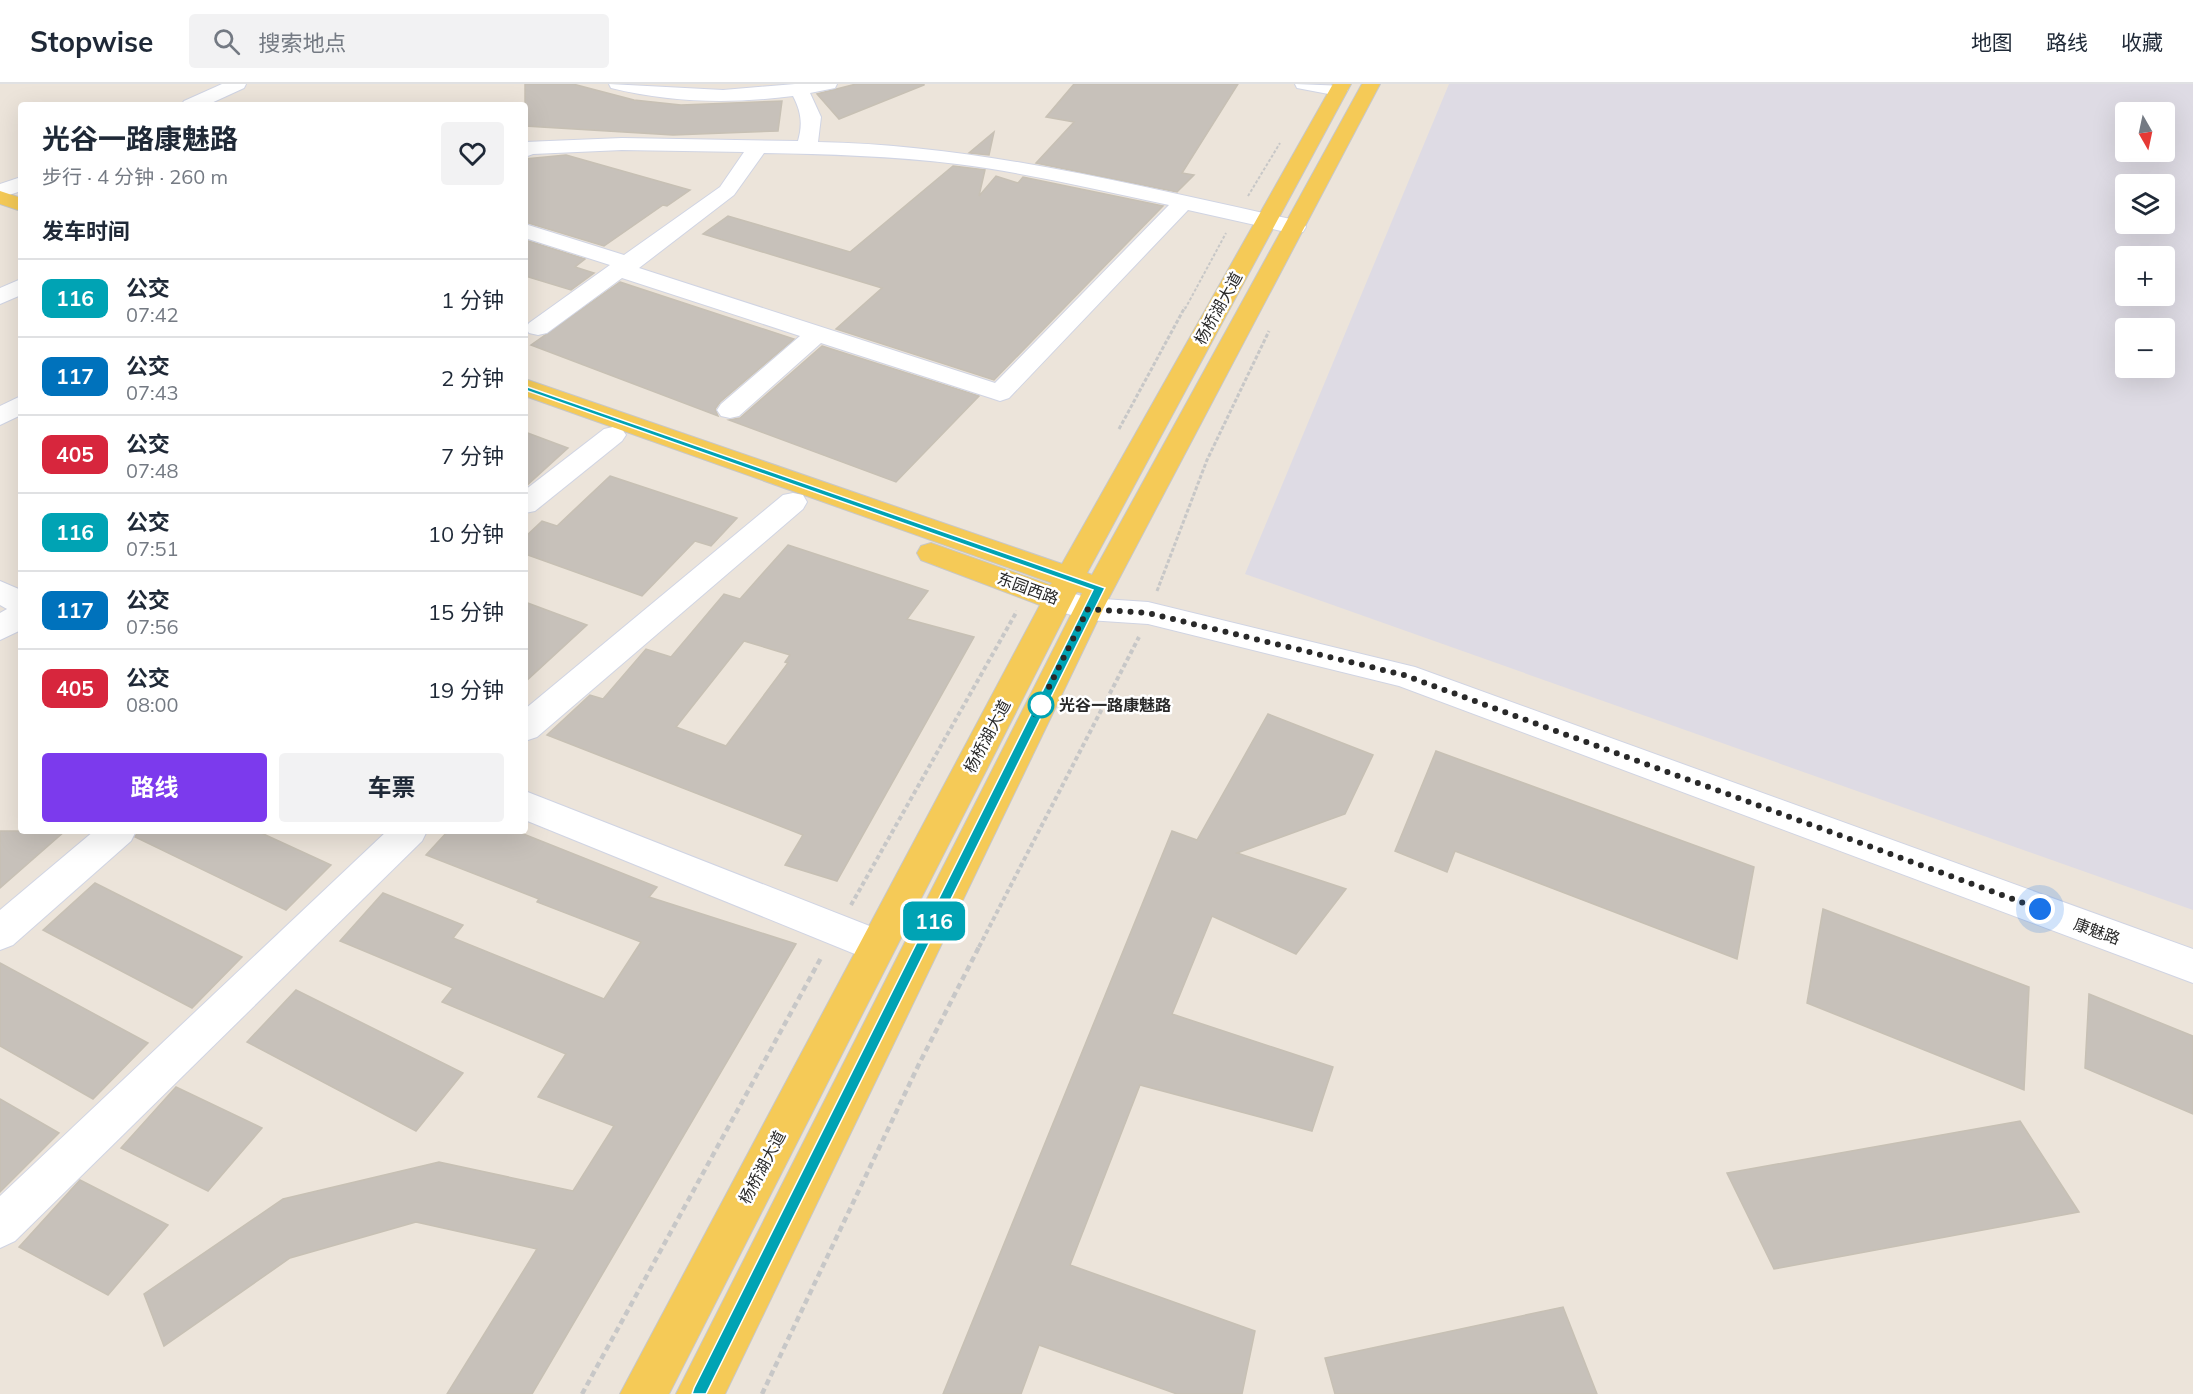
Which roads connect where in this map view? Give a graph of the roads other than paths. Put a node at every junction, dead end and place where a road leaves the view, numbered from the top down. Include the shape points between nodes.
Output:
1 (237, 84) edge
2 (618, 84) edge
3 (828, 84) edge
4 (1304, 84) edge
5 (1371, 84) edge
6 (1340, 87) edge
7 (798, 89) junction
8 (198, 102) edge
9 (758, 147) junction
10 (806, 148) junction
11 (528, 150) edge
12 (18, 184) edge
13 (0, 192) edge
14 (0, 197) edge
15 (1184, 202) junction
16 (18, 204) edge
17 (0, 211) edge
18 (18, 218) edge
19 (1267, 219) junction
20 (1295, 227) junction
21 (528, 232) edge
22 (626, 267) junction
23 (18, 288) edge
24 (0, 297) edge
25 (538, 328) dead end
26 (817, 334) junction
27 (528, 388) edge
28 (528, 404) edge
29 (18, 406) edge
30 (730, 410) dead end
31 (0, 417) edge
32 (613, 435) junction
33 (528, 502) edge
34 (793, 502) junction
35 (0, 592) edge
36 (1069, 593) junction
37 (18, 601) edge
38 (1148, 613) joint
39 (18, 616) edge
40 (0, 629) edge
41 (528, 725) edge
42 (528, 806) edge
43 (116, 834) edge
44 (407, 834) edge
45 (0, 933) edge
46 (877, 946) junction
47 (2193, 966) edge
48 (0, 1226) edge
49 (644, 1394) edge
50 (700, 1394) edge

1 - 8 street
2 - 7 street via 693,94 763,94
3 - 7 street
4 - 6 street
5 - 20 main road, 杨桥湖大道
6 - 19 main road, 杨桥湖大道
7 - 10 street via 809,106 812,123
9 - 10 street
9 - 11 street via 622,144
9 - 22 street via 728,191
10 - 15 street via 956,158
12 - 13 street
14 - 16 main road
15 - 19 street
15 - 26 street via 1000,393
17 - 18 main road
19 - 20 street
19 - 36 main road, 杨桥湖大道
20 - 36 main road, 杨桥湖大道
21 - 22 street
22 - 25 street
22 - 26 street
23 - 24 street
26 - 30 street
27 - 36 main road, 东园西路
28 - 32 main road, 东园西路
29 - 31 street
32 - 33 street
32 - 34 main road, 东园西路
34 - 36 main road, 东园西路
34 - 41 street
35 - 37 street
36 - 38 street, 东园西路
36 - 46 main road, 杨桥湖大道
36 - 50 main road, 杨桥湖大道
38 - 47 street, 康魅路 via 1404,675
39 - 40 street
42 - 46 street
43 - 45 street
44 - 48 street
46 - 49 main road, 杨桥湖大道

